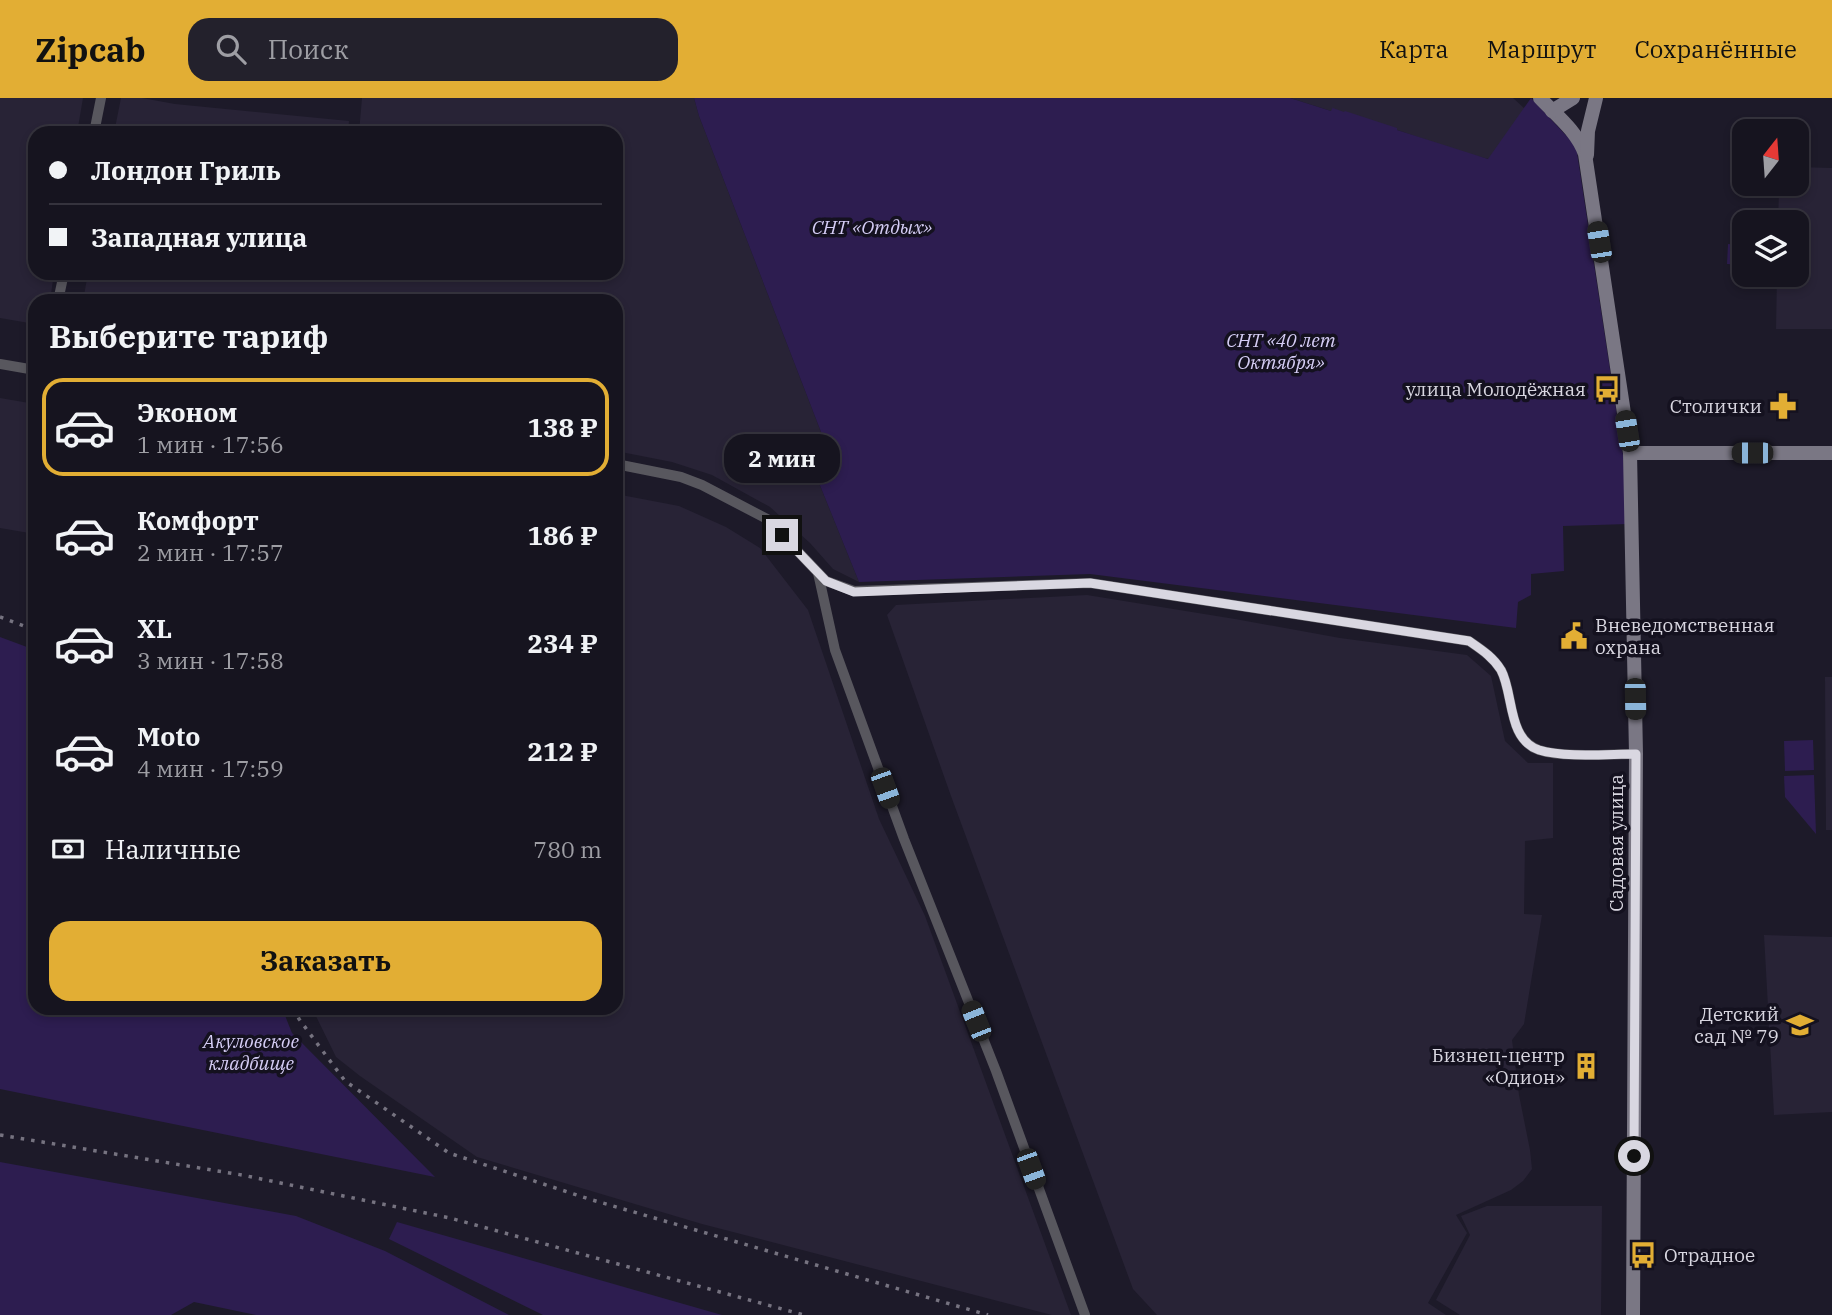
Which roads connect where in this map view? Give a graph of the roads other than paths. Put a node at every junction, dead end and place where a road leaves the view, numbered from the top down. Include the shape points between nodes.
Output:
1 (101, 98) edge
2 (1540, 98) edge
3 (1573, 98) edge
4 (1596, 98) edge
5 (1552, 111) junction
6 (95, 126) edge
7 (1586, 163) junction
8 (0, 363) edge
9 (28, 369) edge
10 (1630, 453) junction
11 (1832, 453) edge
12 (623, 465) edge
13 (818, 573) junction
14 (1636, 754) junction
15 (1085, 1315) edge
16 (1633, 1315) edge

1 - 6 street
2 - 5 street, Садовая улица
3 - 5 street
4 - 7 street
5 - 7 street, Садовая улица via 1581,143
7 - 10 street, Садовая улица
8 - 9 street
10 - 11 street
10 - 14 street, Садовая улица
12 - 13 street via 681,477 767,519
13 - 14 street via 854,592 1090,583 1469,641 1490,655 1502,672 1518,733 1535,749
13 - 15 street via 835,650
14 - 16 street, Садовая улица

